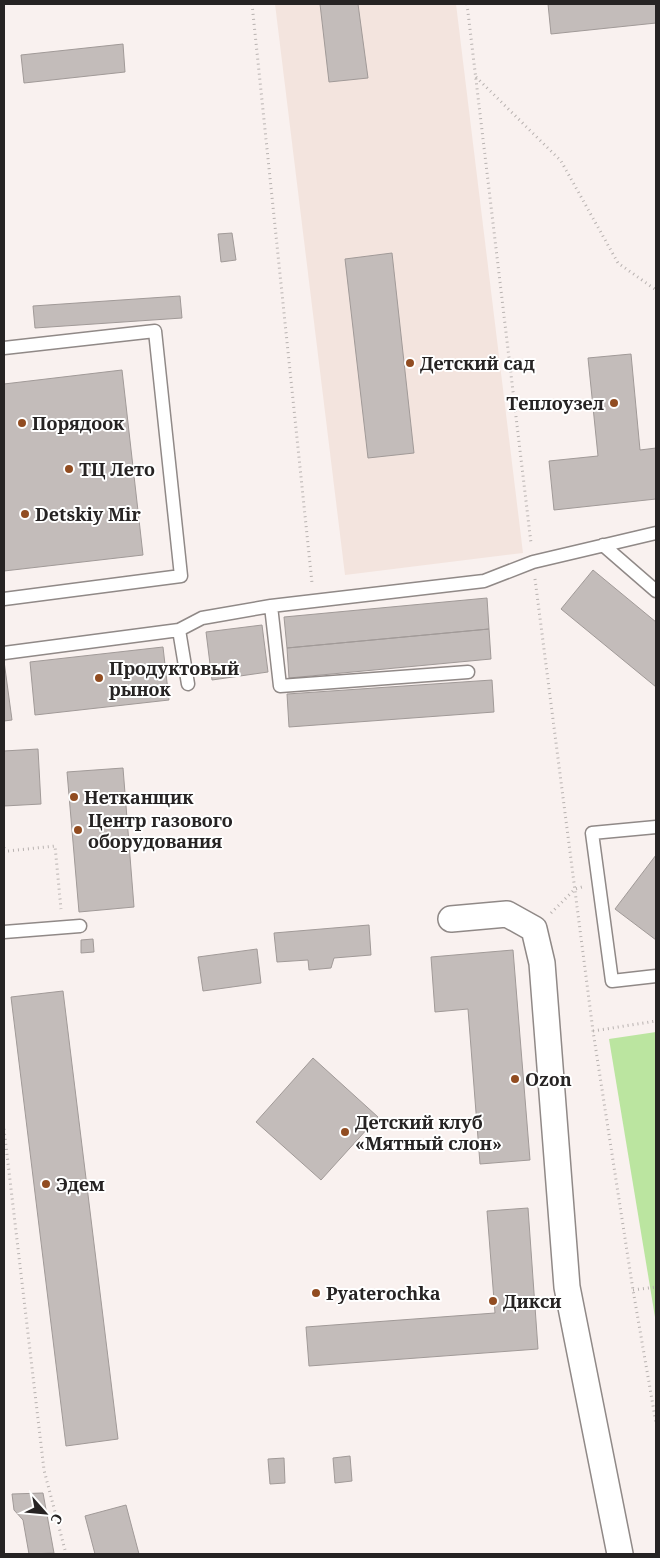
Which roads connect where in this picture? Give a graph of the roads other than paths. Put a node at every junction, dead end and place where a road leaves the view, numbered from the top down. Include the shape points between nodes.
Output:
1 (4, 348) edge
2 (656, 533) edge
3 (603, 545) junction
4 (656, 591) edge
5 (4, 599) edge
6 (271, 606) junction
7 (179, 630) junction
8 (4, 653) edge
9 (468, 672) dead end
10 (188, 684) dead end
11 (656, 827) edge
12 (451, 919) dead end
13 (80, 926) dead end
14 (4, 932) edge
15 (656, 976) edge
16 (620, 1554) edge

1 - 5 lane via 155,331 181,576
2 - 3 lane
3 - 4 lane
3 - 6 lane via 533,562 484,581
6 - 7 lane via 202,618
6 - 9 lane via 280,686
7 - 8 lane
7 - 10 lane
11 - 15 lane via 592,833 612,981
12 - 16 street via 506,914 534,929 542,963 567,1287
13 - 14 lane

